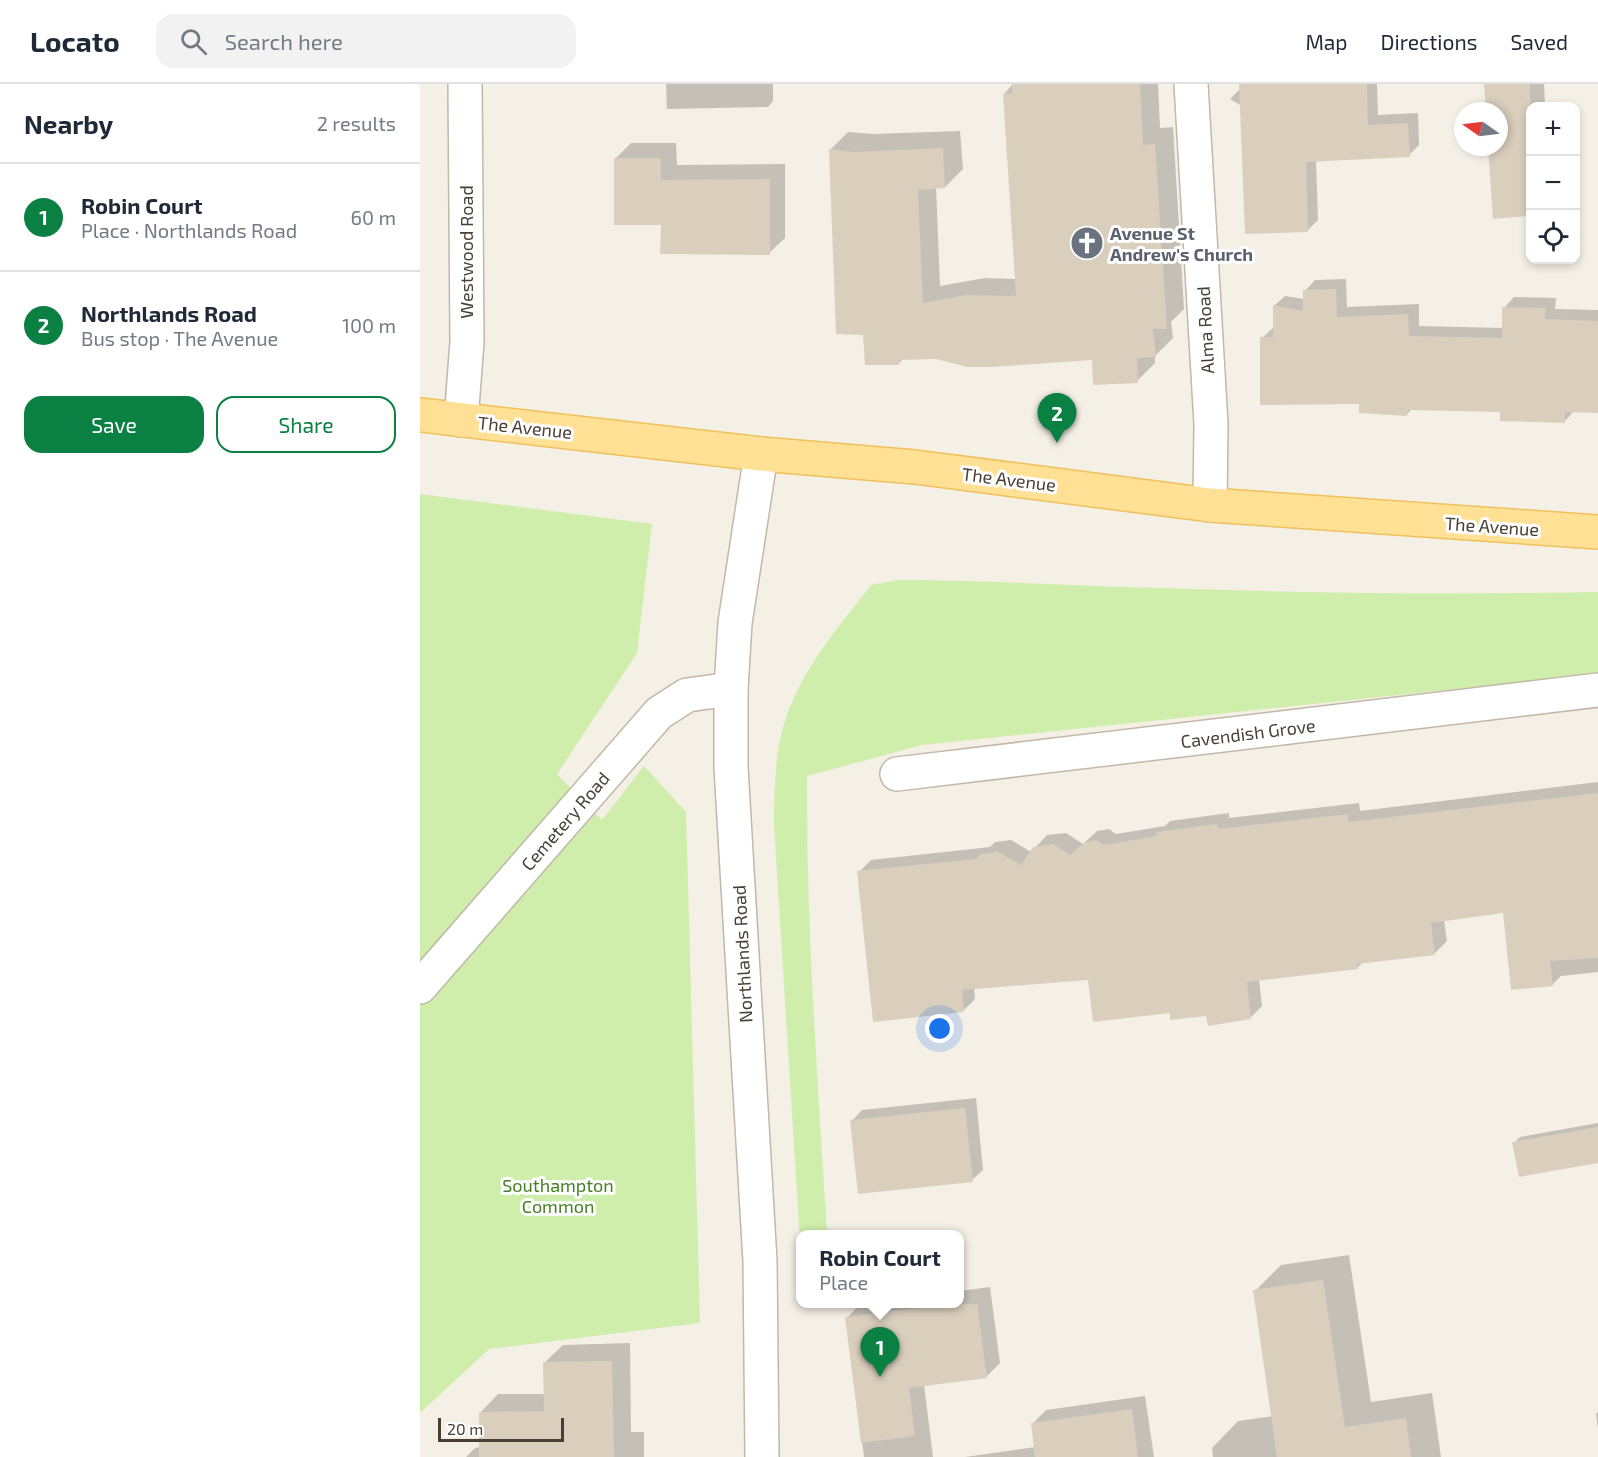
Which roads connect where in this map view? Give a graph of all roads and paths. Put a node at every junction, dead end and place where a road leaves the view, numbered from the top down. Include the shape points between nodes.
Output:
1 (465, 84) edge
2 (1191, 84) edge
3 (420, 415) edge
4 (461, 420) junction
5 (761, 454) junction
6 (1210, 505) junction
7 (1598, 532) edge
8 (731, 689) junction
9 (1598, 690) edge
10 (897, 774) dead end
11 (420, 987) edge
12 (762, 1457) edge

1 - 4 street, Westwood Road via 467,342
2 - 6 street, Alma Road via 1211,424
3 - 4 main road, The Avenue
4 - 5 main road, The Avenue
5 - 6 main road, The Avenue via 915,467
5 - 8 street, Northlands Road via 735,623
6 - 7 main road, The Avenue
8 - 11 street, Cemetery Road via 687,695 659,713
8 - 12 street, Northlands Road via 760,1261
9 - 10 street, Cavendish Grove

